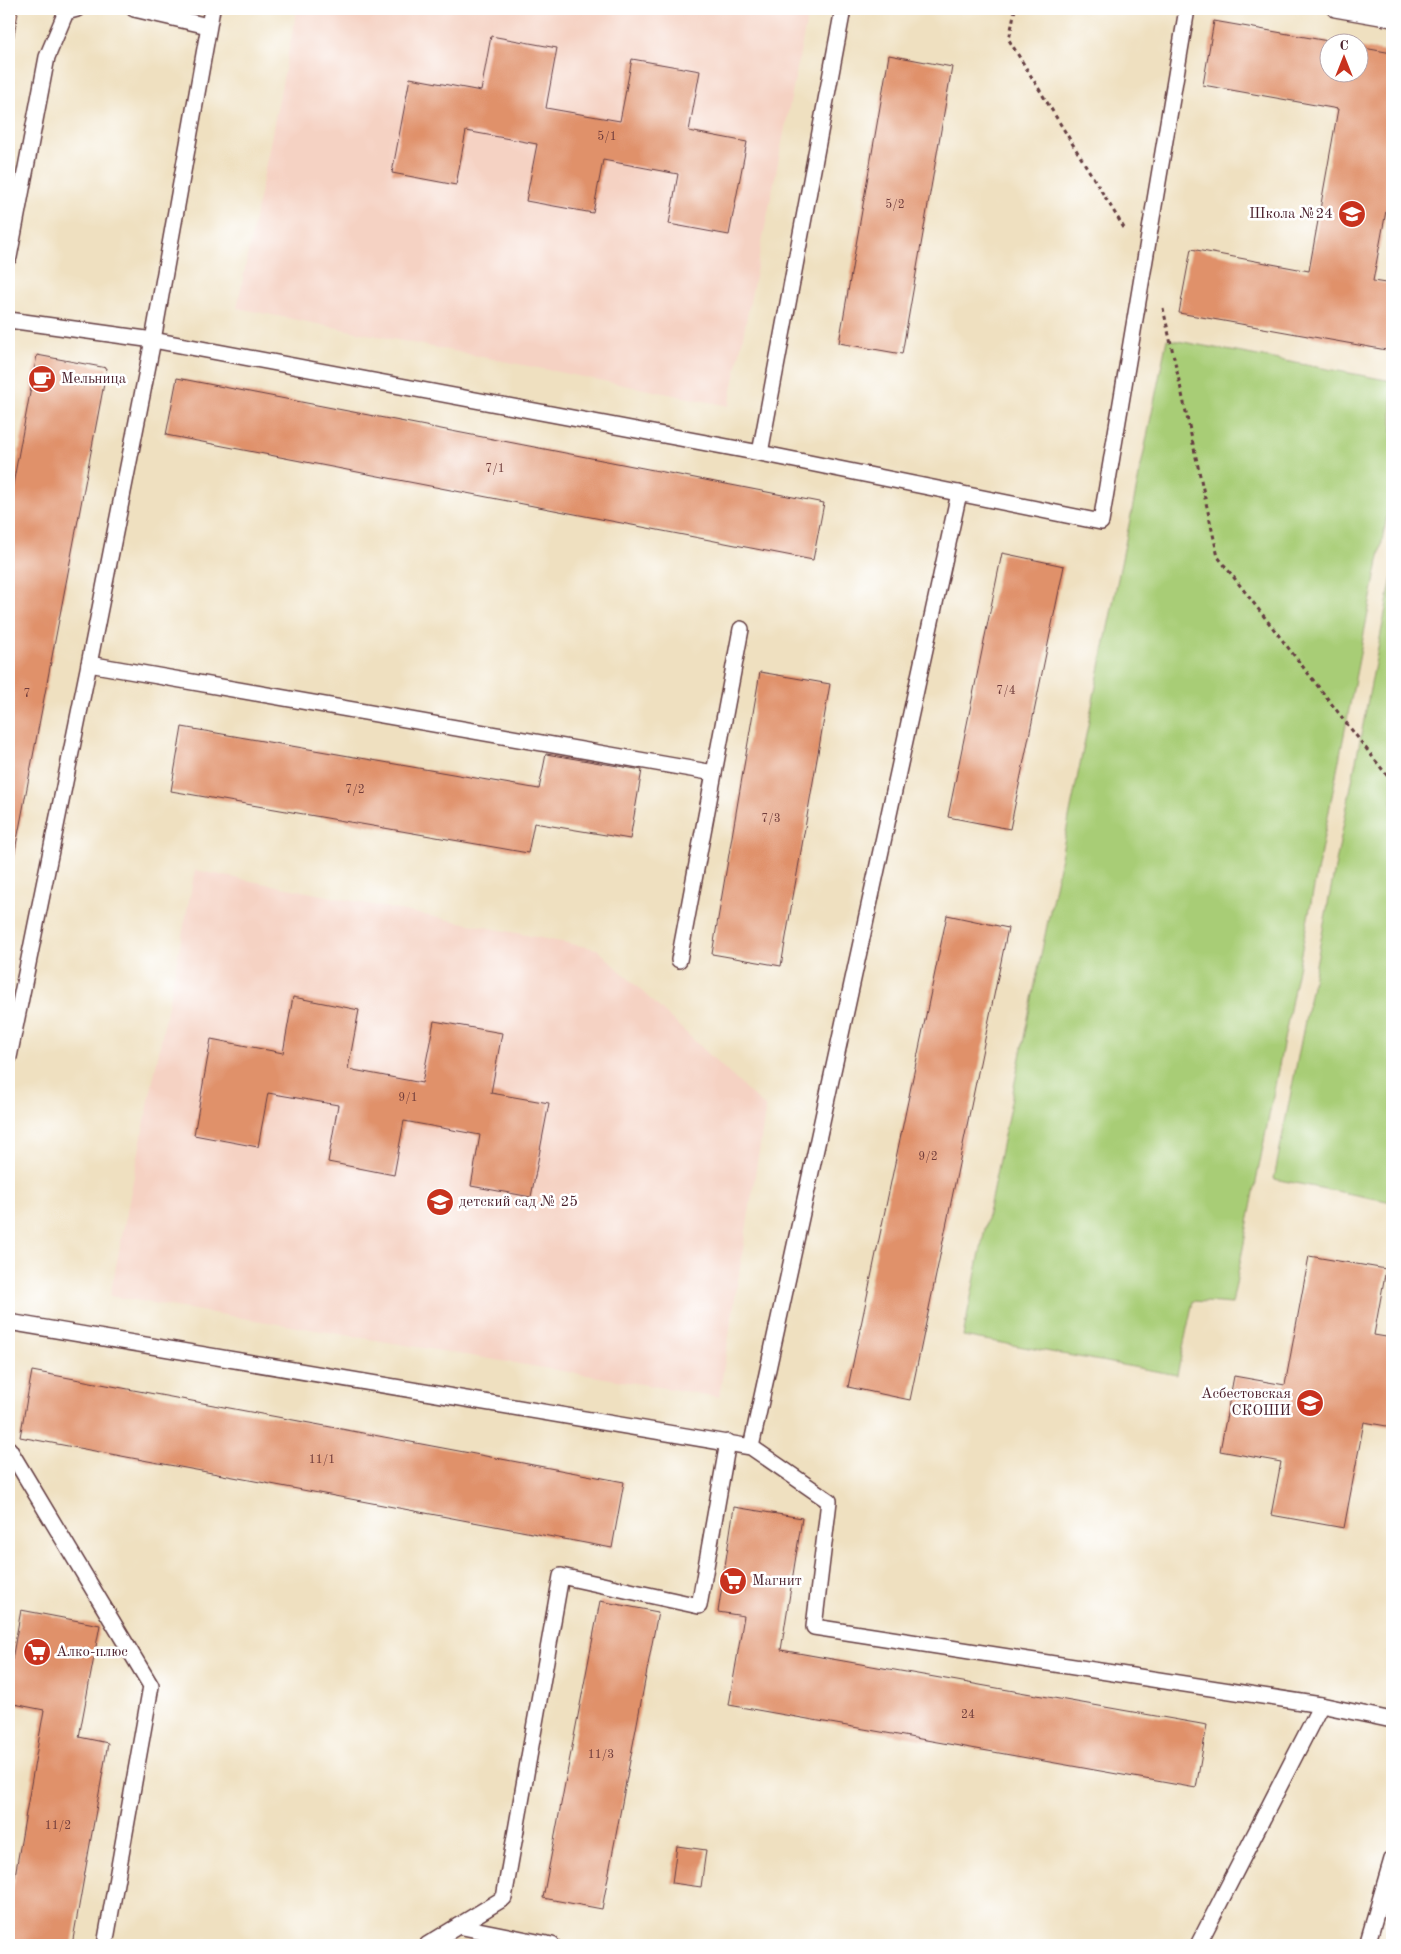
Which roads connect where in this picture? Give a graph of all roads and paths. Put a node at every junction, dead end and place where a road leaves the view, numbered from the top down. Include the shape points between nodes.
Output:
1 (77, 9) edge
2 (134, 9) edge
3 (212, 9) edge
4 (843, 9) edge
5 (1015, 9) edge
6 (1187, 9) edge
7 (1335, 9) edge
8 (1392, 19) edge
9 (208, 26) junction
10 (9, 258) edge
11 (1145, 262) junction
12 (1163, 308) dead end
13 (9, 320) edge
14 (152, 340) junction
15 (760, 453) junction
16 (959, 493) junction
17 (741, 629) dead end
18 (89, 664) junction
19 (714, 773) junction
20 (1392, 782) edge
21 (679, 960) dead end
22 (10, 1047) edge
23 (9, 1322) edge
24 (728, 1442) junction
25 (751, 1447) junction
26 (9, 1449) edge
27 (1321, 1705) junction
28 (1392, 1720) edge
29 (1392, 1859) edge
30 (458, 1926) junction
31 (105, 1945) edge
32 (427, 1945) edge
33 (552, 1945) edge
34 (1198, 1945) edge
35 (1367, 1945) edge

1 - 10 lane via 66,12 47,57
2 - 9 lane
3 - 9 lane
4 - 15 lane
5 - 11 path via 1009,40
6 - 11 lane
7 - 8 lane
9 - 14 lane
11 - 16 lane via 1102,522
12 - 20 path via 1218,557
13 - 14 lane
14 - 15 lane
14 - 18 lane
15 - 16 lane
16 - 25 lane
17 - 19 lane
18 - 19 lane
18 - 22 lane
19 - 21 lane
23 - 24 lane
24 - 25 lane
24 - 30 lane via 699,1606 561,1576 504,1898
25 - 27 lane via 829,1501 814,1627
26 - 31 lane via 151,1686
27 - 28 lane
27 - 34 lane
29 - 35 lane
30 - 32 lane
30 - 33 lane

